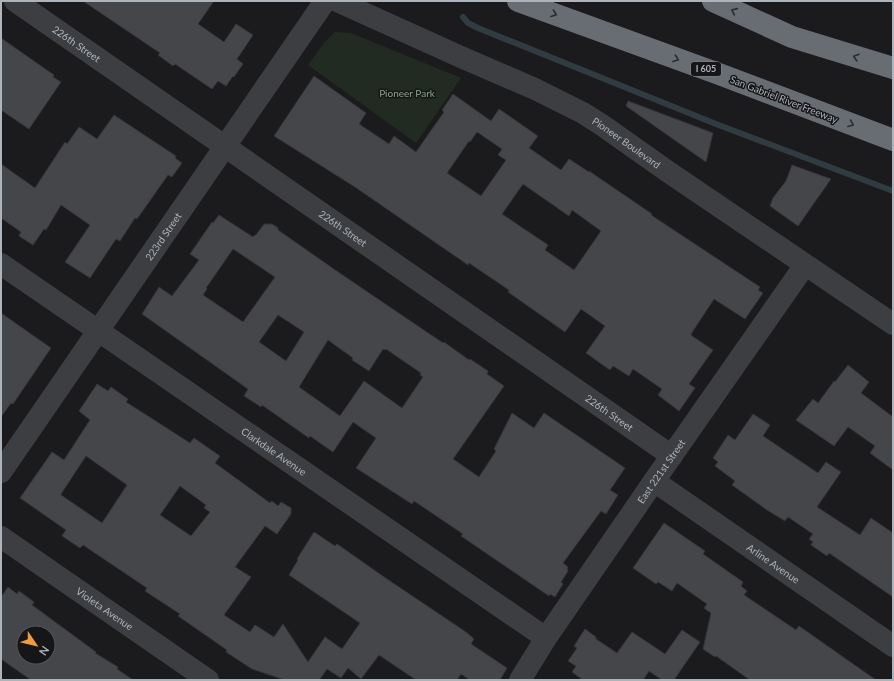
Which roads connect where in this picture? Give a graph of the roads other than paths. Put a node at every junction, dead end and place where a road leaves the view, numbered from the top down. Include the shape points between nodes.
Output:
1 (15, 1) edge
2 (325, 1) edge
3 (337, 1) edge
4 (518, 1) edge
5 (712, 1) edge
6 (893, 68) edge
7 (893, 140) edge
8 (225, 146) junction
9 (1, 264) edge
10 (805, 265) junction
11 (893, 324) edge
12 (98, 331) junction
13 (672, 456) junction
14 (1, 472) edge
15 (654, 482) junction
16 (1, 537) edge
17 (546, 638) junction
18 (893, 646) edge
19 (522, 679) edge
20 (208, 680) edge

1 - 8 street, 226th Street
2 - 8 street, 223rd Street
3 - 10 street, Pioneer Boulevard via 535,88 583,113
4 -> 7 highway, San Gabriel River Freeway / I 605
6 -> 5 highway via 792,37
8 - 12 street, 223rd Street
8 - 13 street, 226th Street
9 - 12 street, Clarkdale Avenue
10 - 11 street, Pioneer Boulevard
10 - 13 street, East 221st Street
12 - 14 street, 223rd Street
12 - 17 street, Clarkdale Avenue
13 - 15 street, East 221st Street
15 - 17 street, East 221st Street
15 - 18 street, Arline Avenue
16 - 20 street, Violeta Avenue
17 - 19 street, East 221st Street

